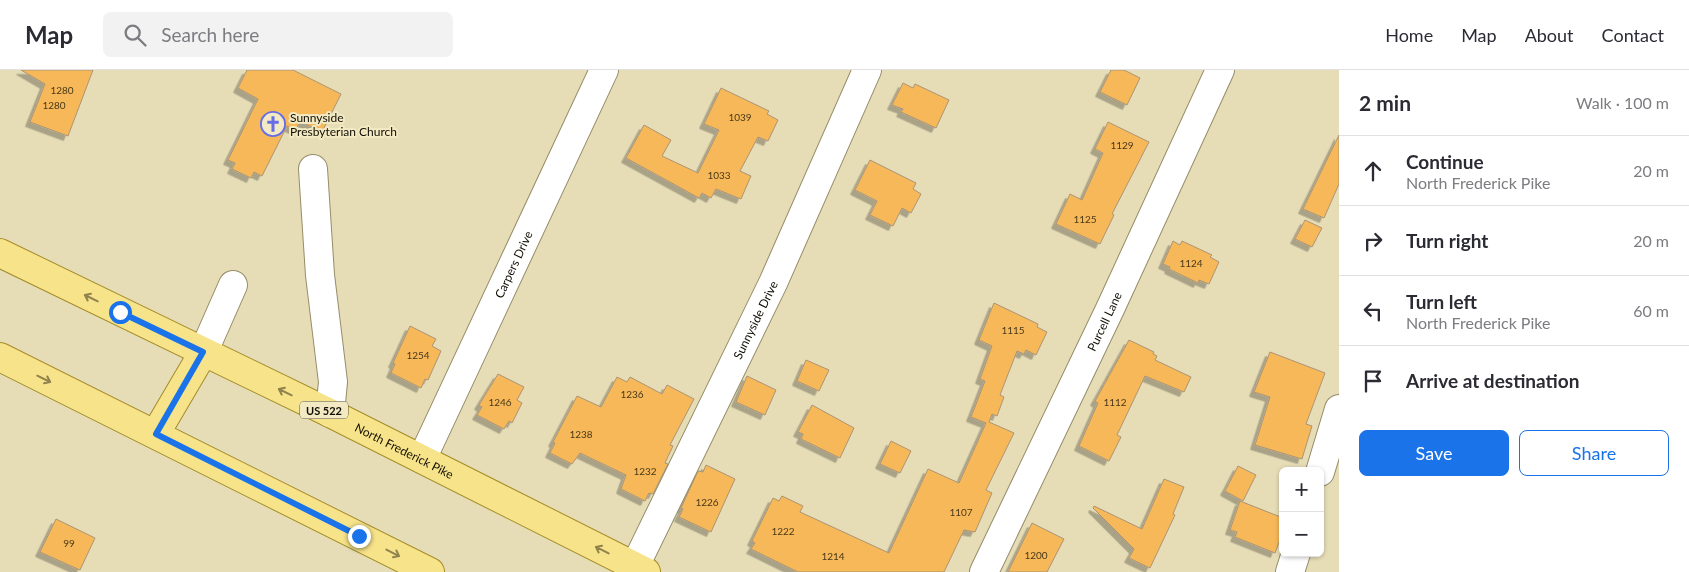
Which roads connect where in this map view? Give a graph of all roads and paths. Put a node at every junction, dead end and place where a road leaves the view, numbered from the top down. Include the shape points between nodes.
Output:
1 (604, 70) edge
2 (867, 70) edge
3 (1220, 70) edge
4 (313, 169) dead end
5 (0, 253) edge
6 (233, 285) dead end
7 (203, 352) junction
8 (0, 357) edge
9 (1339, 408) edge
10 (330, 413) junction
11 (156, 434) junction
12 (422, 459) junction
13 (1321, 467) edge
14 (1295, 557) edge
15 (640, 569) edge
16 (430, 572) edge
17 (984, 572) edge
18 (1290, 572) edge

1 - 12 street, Carpers Drive
2 - 15 street, Sunnyside Drive via 773,283
3 - 17 street, Purcell Lane
4 - 10 street via 320,275 333,382
7 -> 5 main road, North Frederick Pike / US 522
6 - 7 street
10 -> 7 main road, North Frederick Pike / US 522
7 - 11 main road
8 -> 11 main road
9 - 13 street
10 - 12 main road, North Frederick Pike / US 522
11 -> 16 main road
15 -> 12 main road, North Frederick Pike / US 522
14 - 18 street

